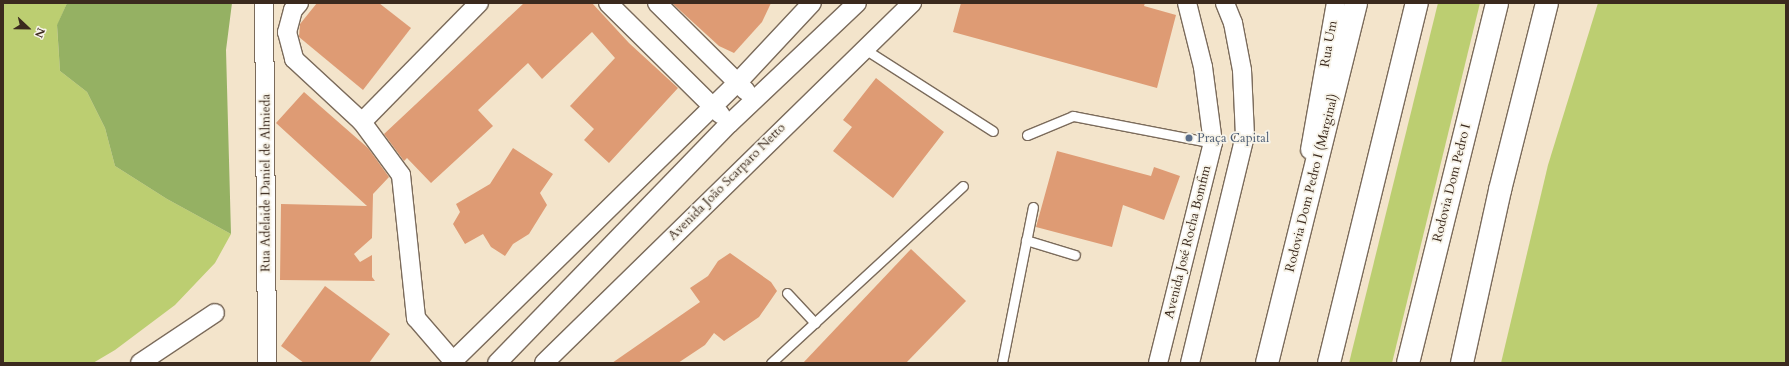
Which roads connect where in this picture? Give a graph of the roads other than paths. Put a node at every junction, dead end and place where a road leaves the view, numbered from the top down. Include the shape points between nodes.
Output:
1 (264, 3) edge
2 (299, 3) edge
3 (479, 3) edge
4 (608, 3) edge
5 (657, 3) edge
6 (812, 3) edge
7 (857, 3) edge
8 (912, 3) edge
9 (1187, 3) edge
10 (1225, 3) edge
11 (1336, 3) edge
12 (1356, 3) edge
13 (1417, 3) edge
14 (1497, 3) edge
15 (1547, 3) edge
16 (1559, 3) edge
17 (863, 48) junction
18 (738, 82) junction
19 (753, 101) junction
20 (712, 105) junction
21 (362, 122) junction
22 (729, 124) junction
23 (993, 131) dead end
24 (1027, 135) dead end
25 (1213, 143) junction
26 (963, 186) dead end
27 (1500, 190) junction
28 (1032, 207) dead end
29 (1026, 240) junction
30 (1075, 255) dead end
31 (787, 293) dead end
32 (1284, 298) junction
33 (215, 313) dead end
34 (814, 323) junction
35 (140, 363) edge
36 (268, 363) edge
37 (497, 363) edge
38 (544, 363) edge
39 (771, 363) edge
40 (1002, 363) edge
41 (1158, 363) edge
42 (1190, 363) edge
43 (1267, 363) edge
44 (1329, 363) edge
45 (1408, 363) edge
46 (1462, 363) edge

1 - 36 street, Rua Adelaide Daniel de Almieda
2 - 21 street via 293,10 287,32 294,58
3 - 21 street
4 - 20 street
5 - 18 street
6 - 18 street
7 - 19 street
8 - 17 street, Avenida João Scarparo Netto
9 - 25 street, Avenida José Rocha Bomfim via 1203,67
10 - 42 street via 1233,23 1242,70 1246,136
11 - 32 street, Rua Um
12 - 32 highway, Rodovia Dom Pedro I (Marginal)
13 - 44 highway
14 - 45 highway, Rodovia Dom Pedro I
15 - 27 highway
16 - 27 highway
17 - 23 lane
17 - 38 street, Avenida João Scarparo Netto
18 - 19 street
18 - 20 street
19 - 22 street
20 - 21 street via 453,361 416,318 401,175
20 - 22 street
22 - 37 street
24 - 25 lane via 1072,116
25 - 41 street, Avenida José Rocha Bomfim
26 - 34 lane
27 - 46 highway
28 - 29 lane
29 - 30 lane
29 - 40 lane
31 - 34 lane
32 - 43 highway, Rodovia Dom Pedro I (Marginal)
33 - 35 street
34 - 39 lane

